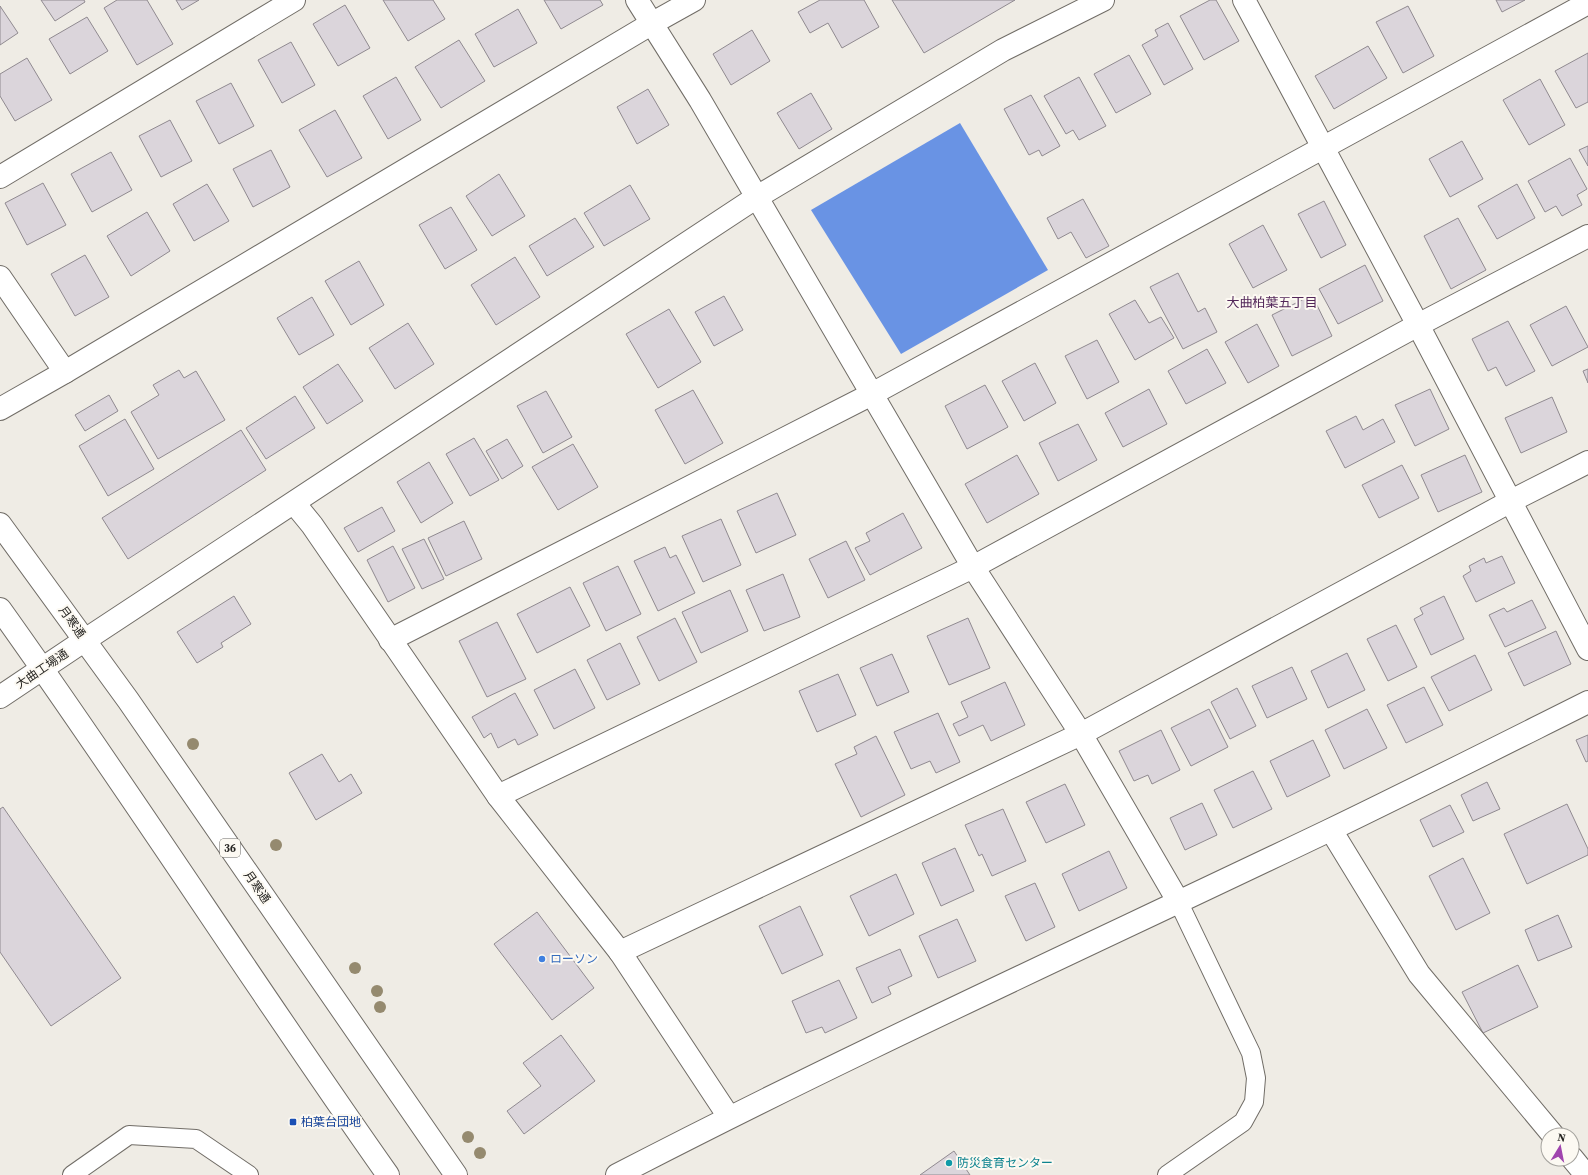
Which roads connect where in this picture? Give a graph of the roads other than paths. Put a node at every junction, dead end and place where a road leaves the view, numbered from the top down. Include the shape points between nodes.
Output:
1 (294, 0) edge
2 (637, 0) edge
3 (694, 0) edge
4 (1103, 0) edge
5 (1244, 0) edge
6 (1588, 3) edge
7 (651, 24) junction
8 (1323, 147) junction
9 (0, 176) edge
10 (757, 197) junction
11 (1588, 236) edge
12 (0, 276) edge
13 (1418, 325) junction
14 (64, 372) junction
15 (872, 394) junction
16 (0, 409) edge
17 (1588, 462) edge
18 (1511, 501) junction
19 (294, 504) junction
20 (0, 524) edge
21 (973, 567) junction
22 (0, 609) edge
23 (85, 640) junction
24 (390, 640) junction
25 (1588, 649) edge
26 (42, 669) junction
27 (0, 697) edge
28 (1588, 702) edge
29 (1082, 734) junction
30 (498, 796) junction
31 (1331, 830) junction
32 (1178, 901) junction
33 (620, 952) junction
34 (729, 1117) junction
35 (1546, 1127) edge
36 (1579, 1167) edge
37 (72, 1175) edge
38 (249, 1175) edge
39 (388, 1175) edge
40 (456, 1175) edge
41 (617, 1175) edge
42 (1167, 1175) edge
43 (1586, 1175) edge

1 - 9 main road
2 - 7 main road
3 - 7 main road
4 - 10 main road, 大曲工場通 via 1003,50
5 - 8 main road
6 - 8 main road
7 - 10 main road via 700,100
7 - 14 main road
8 - 13 main road
8 - 15 main road
10 - 15 main road
10 - 19 main road, 大曲工場通
11 - 13 main road
12 - 14 main road
13 - 18 main road
13 - 21 main road
14 - 16 main road
15 - 21 main road
15 - 24 main road
17 - 18 main road
18 - 25 main road
18 - 29 main road
19 - 23 main road, 大曲工場通
19 - 24 main road via 312,525
20 - 23 main road, 月寒通 / 36
21 - 29 main road
21 - 30 main road
22 - 26 main road
23 - 26 main road, 大曲工場通
23 - 40 main road, 月寒通 / 36
24 - 30 main road
26 - 27 main road, 大曲工場通
26 - 39 main road
28 - 31 main road
29 - 32 main road
29 - 33 main road
30 - 33 main road
31 - 32 main road
31 - 35 main road via 1419,974
32 - 34 main road
32 - 42 lane via 1251,1053 1256,1078 1254,1102 1243,1122
33 - 34 main road
34 - 41 main road
36 - 43 main road
37 - 38 lane via 129,1135 196,1139

